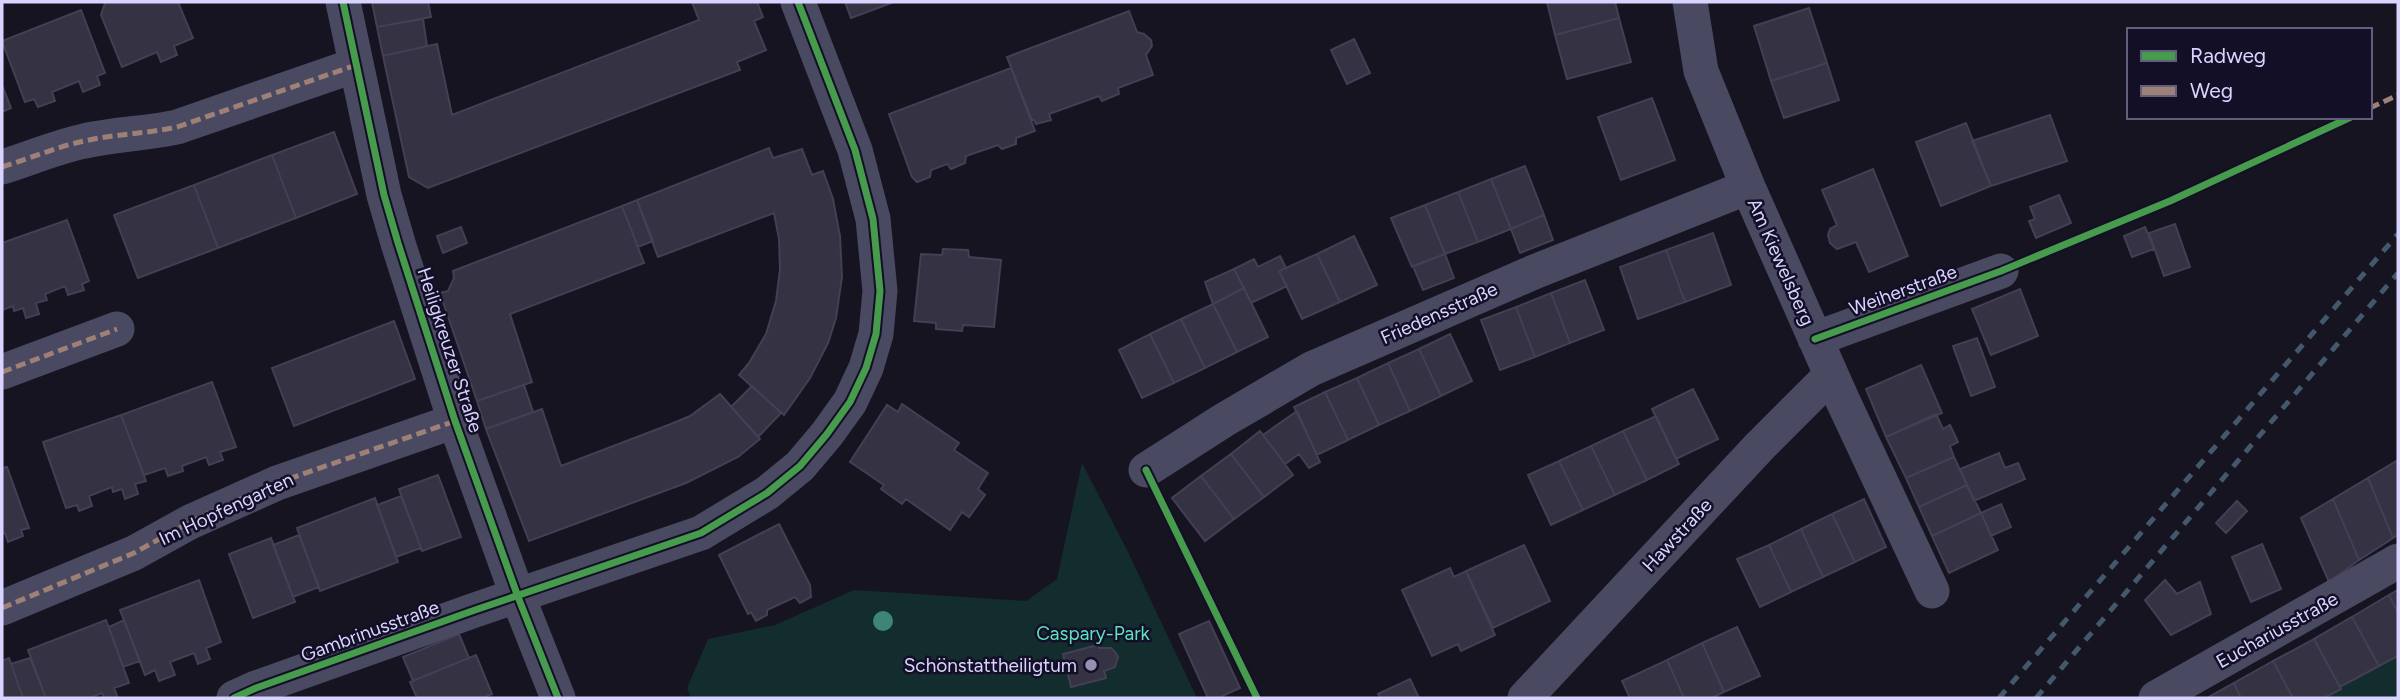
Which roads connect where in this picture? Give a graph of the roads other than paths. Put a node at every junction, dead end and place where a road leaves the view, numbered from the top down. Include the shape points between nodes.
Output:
1 (343, 2) edge
2 (798, 2) edge
3 (1690, 2) edge
4 (356, 65) junction
5 (2, 167) edge
6 (1748, 187) junction
7 (2001, 271) dead end
8 (117, 329) dead end
9 (1815, 339) junction
10 (2, 372) edge
11 (1831, 375) junction
12 (455, 421) junction
13 (1146, 470) dead end
14 (2398, 561) edge
15 (1932, 591) dead end
16 (518, 597) junction
17 (2, 608) edge
18 (234, 698) edge
19 (558, 698) edge
20 (1525, 698) edge
21 (2156, 698) edge

1 - 4 street, Heiligkreuzer Straße
2 - 16 street, Gambrinusstraße via 855,150 873,219 880,291 876,334 861,379 850,402 800,467 767,493 701,533
3 - 6 street, Am Kiewelsberg via 1701,71
4 - 5 street via 177,127 79,142
4 - 12 street, Heiligkreuzer Straße via 384,195
6 - 9 street, Am Kiewelsberg
6 - 13 street, Friedensstraße via 1534,272 1311,369
7 - 9 street, Weiherstraße
8 - 10 street
9 - 11 street, Am Kiewelsberg
11 - 15 street, Am Kiewelsberg
11 - 20 street, Hawstraße
12 - 16 street, Heiligkreuzer Straße
12 - 17 street, Im Hopfengarten via 277,483 134,553
14 - 21 street, Euchariusstraße
16 - 18 street, Gambrinusstraße
16 - 19 street, Heiligkreuzer Straße

